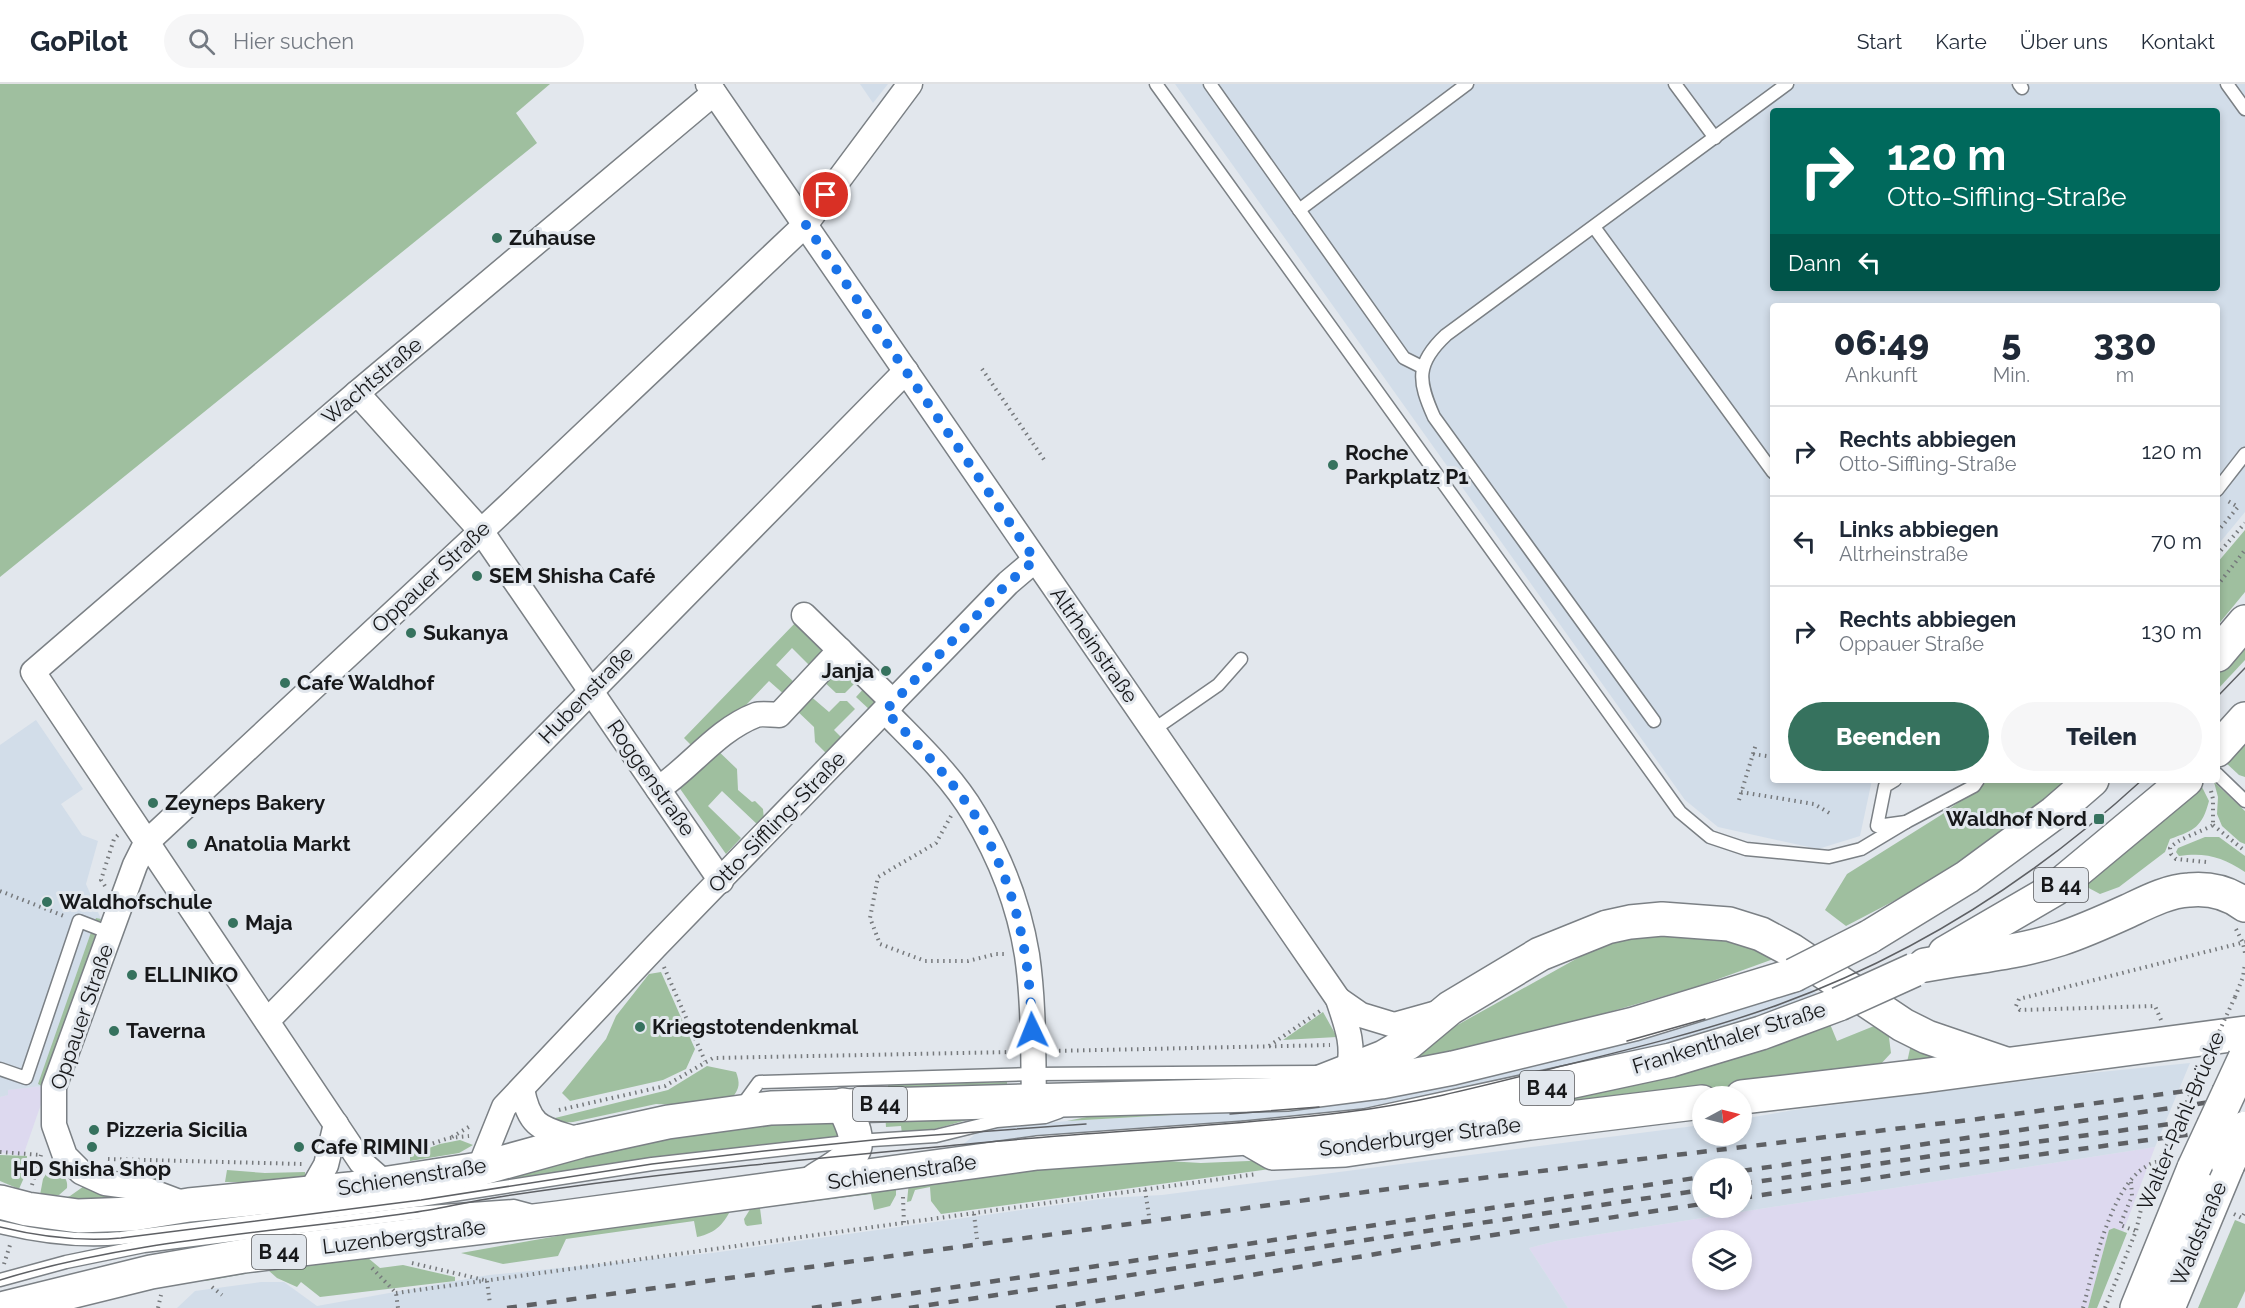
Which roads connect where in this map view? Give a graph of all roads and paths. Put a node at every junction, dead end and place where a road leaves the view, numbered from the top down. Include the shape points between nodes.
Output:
1 (910, 84) edge
2 (1156, 84) edge
3 (1210, 84) edge
4 (1467, 84) edge
5 (1675, 84) edge
6 (1787, 84) edge
7 (2227, 84) edge
8 (711, 88) edge
9 (2245, 109) edge
10 (1715, 138) junction
11 (1299, 210) junction
12 (806, 225) junction
13 (1594, 227) junction
14 (1422, 368) junction
15 (982, 369) dead end
16 (906, 370) junction
17 (357, 393) junction
18 (2245, 454) edge
19 (1045, 461) dead end
20 (1770, 468) edge
21 (2220, 494) edge
22 (2245, 523) edge
23 (2220, 528) edge
24 (481, 531) junction
25 (2245, 550) edge
26 (2220, 552) edge
27 (1035, 560) junction
28 (2220, 582) edge
29 (804, 615) dead end
30 (2245, 622) edge
31 (840, 650) junction
32 (2220, 652) edge
33 (1241, 659) dead end
34 (591, 691) junction
35 (889, 707) junction
36 (1654, 721) dead end
37 (1153, 730) junction
38 (1756, 744) dead end
39 (1753, 754) junction
40 (1770, 757) edge
41 (2220, 777) edge
42 (1890, 783) edge
43 (1976, 783) edge
44 (2089, 783) edge
45 (2190, 783) edge
46 (2192, 783) edge
47 (658, 789) junction
48 (1741, 792) junction
49 (962, 797) junction
50 (1738, 801) dead end
51 (2245, 801) edge
52 (1831, 814) dead end
53 (1906, 822) junction
54 (2213, 825) junction
55 (146, 843) junction
56 (2245, 851) edge
57 (2170, 854) dead end
58 (722, 880) junction
59 (0, 891) edge
60 (2240, 916) edge
61 (79, 921) junction
62 (110, 933) junction
63 (2244, 943) edge
64 (655, 947) junction
65 (2245, 952) edge
66 (1026, 954) junction
67 (2245, 964) edge
68 (1919, 967) junction
69 (1338, 999) junction
70 (1450, 1008) junction
71 (267, 1021) junction
72 (2162, 1023) dead end
73 (1903, 1025) junction
74 (2245, 1033) edge
75 (1268, 1046) dead end
76 (2245, 1058) edge
77 (705, 1061) dead end
78 (2006, 1064) junction
79 (0, 1069) edge
80 (1349, 1071) junction
81 (1034, 1075) junction
82 (1882, 1080) junction
83 (522, 1089) junction
84 (1288, 1094) junction
85 (1752, 1096) edge
86 (1094, 1099) junction
87 (1692, 1103) edge
88 (843, 1105) junction
89 (737, 1112) junction
90 (336, 1124) junction
91 (54, 1125) joint
92 (2245, 1128) edge
93 (1247, 1138) junction
94 (580, 1141) junction
95 (856, 1141) junction
96 (0, 1152) edge
97 (41, 1155) dead end
98 (39, 1162) dead end
99 (2186, 1164) junction
100 (479, 1168) junction
101 (1261, 1173) dead end
102 (2131, 1181) junction
103 (387, 1184) junction
104 (809, 1184) junction
105 (1145, 1190) junction
106 (310, 1193) junction
107 (19, 1200) edge
108 (189, 1205) junction
109 (2245, 1212) edge
110 (974, 1214) junction
111 (1149, 1216) dead end
112 (558, 1218) junction
113 (2242, 1218) dead end
114 (0, 1227) edge
115 (2136, 1231) junction
116 (977, 1239) dead end
117 (12, 1242) dead end
118 (403, 1261) dead end
119 (381, 1264) dead end
120 (1, 1274) edge
121 (487, 1281) junction
122 (396, 1293) junction
123 (161, 1294) dead end
124 (490, 1305) dead end
125 (4, 1308) edge
126 (158, 1308) edge
127 (398, 1308) edge
128 (2084, 1308) edge
129 (2105, 1308) edge
130 (2137, 1308) edge
131 (2168, 1308) edge

1 - 12 street, Oppauer Straße
2 - 53 lane via 1680,813 1710,837 1746,849 1829,857 1861,849
3 - 11 lane
4 - 11 lane
5 - 10 lane
6 - 10 lane
7 - 9 lane
8 - 12 street, Altrheinstraße
8 - 17 street, Wachtstraße
10 - 13 lane
11 - 14 lane via 1404,358
12 - 16 street, Altrheinstraße
12 - 24 street, Oppauer Straße
13 - 14 lane via 1446,335 1430,350
13 - 20 lane
14 - 36 lane via 1423,393 1434,417
15 - 19 path
16 - 27 street, Altrheinstraße
16 - 34 street, Hubenstraße
17 - 24 street, Roggenstraße
17 - 55 street, Wachtstraße via 33,672
18 - 21 lane
21 - 23 path via 2238,507
22 - 26 path
24 - 34 street, Roggenstraße
24 - 55 street, Oppauer Straße
25 - 28 path
27 - 35 street, Otto-Siffling-Straße
27 - 37 street, Altrheinstraße
29 - 31 street
30 - 32 main road
31 - 35 street
31 - 47 street via 779,715 757,714 715,739
33 - 37 lane via 1218,685
34 - 47 street, Roggenstraße
34 - 71 street, Hubenstraße
35 - 49 street
35 - 58 street, Otto-Siffling-Straße
37 - 69 street, Altrheinstraße
38 - 39 path
39 - 40 path
39 - 48 path
41 - 51 lane
42 - 53 lane via 1886,786 1877,826
43 - 53 lane
44 - 84 main road, Frankenthaler Straße / B 44, bridge via 1967,877 1869,937 1794,975 1634,1024 1453,1068
45 - 68 main road, Frankenthaler Straße / B 44 via 2055,889
46 - 54 path via 2213,799
47 - 58 street, Roggenstraße
48 - 50 path
48 - 52 path via 1814,804
49 - 66 street via 999,863
49 - 66 path via 936,843 878,877 870,918 876,935 880,944 925,962
54 - 56 path
54 - 57 path via 2175,842
55 - 62 street, Oppauer Straße
55 - 71 street
58 - 64 street, Otto-Siffling-Straße
59 - 61 path
60 - 63 path
60 - 68 main road via 2224,893 2188,890 2171,893 2058,939
61 - 62 lane
61 - 79 lane via 26,1078
62 - 91 street, Oppauer Straße via 54,1087
63 - 65 path
63 - 72 path via 2019,999 2016,1005 2020,1010 2155,1006
64 - 77 path
64 - 83 street, Otto-Siffling-Straße
66 - 81 street
67 - 115 path, Walter-Pahl-Brücke, bridge via 2235,997 2154,1173
68 - 93 main road, Frankenthaler Straße / B 44, bridge via 1839,1004 1761,1033 1659,1062 1365,1126
69 - 70 street, Altrheinstraße via 1361,1015 1394,1025
69 - 75 path
69 - 80 street, Altrheinstraße via 1352,1042
70 - 73 main road via 1540,954 1607,927 1662,919 1728,924 1761,934
70 - 80 main road, Schienenstraße via 1408,1043
71 - 90 street
73 - 78 main road
73 - 82 main road via 1899,1057
74 - 78 main road
76 - 99 main road, Walter-Pahl-Brücke, bridge
78 - 82 main road
80 - 81 lane, Schienenstraße
80 - 84 main road, Schienenstraße
81 - 86 main road, Schienenstraße / B 44
81 - 88 main road, Schienenstraße / B 44
81 - 89 lane, Schienenstraße via 759,1082
82 - 85 main road
83 - 94 street via 532,1120 542,1128
83 - 100 street, Otto-Siffling-Straße via 504,1107
84 - 86 main road, Schienenstraße / B 44
86 - 95 lane via 1046,1117 997,1121 936,1136
87 - 93 main road, Sonderburger Straße via 1345,1150 1273,1153
88 - 89 main road, Schienenstraße / B 44
88 - 95 main road, B 44 via 855,1128
89 - 94 main road, Schienenstraße / B 44
90 - 103 street via 361,1162
90 - 106 street via 326,1165
91 - 108 street, Schienenstraße via 65,1156 88,1176 105,1183 142,1188
92 - 131 main road, Waldstraße, bridge
93 - 104 main road, Schienenstraße / B 44 via 1037,1154
94 - 100 main road, Schienenstraße / B 44
95 - 104 main road, B 44 via 852,1155
95 - 114 lane via 652,1164 421,1200 121,1238 50,1238
96 - 97 path
98 - 107 path
99 - 102 path via 2155,1162
99 - 130 main road, Waldstraße
100 - 103 main road, Schienenstraße / B 44
101 - 105 path
102 - 115 path via 2132,1196 2120,1226
102 - 128 path via 2105,1227
103 - 106 main road, Schienenstraße / B 44
104 - 112 main road, Schienenstraße / B 44
105 - 110 path
105 - 111 path
106 - 108 main road, Schienenstraße / B 44
107 - 108 main road, Schienenstraße / B 44 via 78,1216 133,1214
109 - 113 path
110 - 116 path
110 - 121 path
112 - 120 lane via 514,1206 414,1213 144,1246
112 - 125 main road, Luzenbergstraße / B 44 via 244,1256 151,1272
115 - 129 path, Walter-Pahl-Brücke
117 - 120 path
118 - 121 path
119 - 122 path via 370,1265
121 - 122 path
121 - 124 path
122 - 127 path
123 - 126 path

